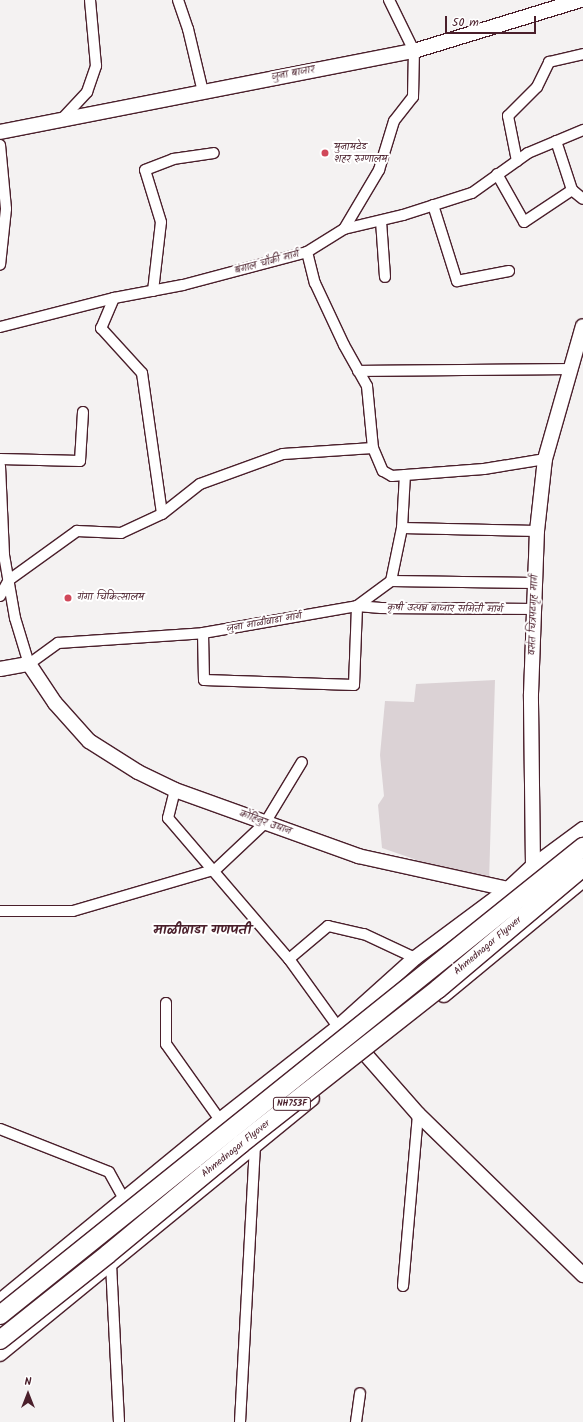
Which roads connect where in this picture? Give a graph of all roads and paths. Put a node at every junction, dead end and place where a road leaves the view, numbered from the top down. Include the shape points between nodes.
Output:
1 (90, 0) edge
2 (178, 0) edge
3 (389, 0) edge
4 (581, 0) edge
5 (558, 4) edge
6 (414, 51) junction
7 (583, 54) edge
8 (203, 92) junction
9 (62, 120) junction
10 (583, 130) edge
11 (0, 132) edge
12 (556, 141) junction
13 (0, 145) edge
14 (214, 153) dead end
15 (517, 161) junction
16 (497, 174) junction
17 (572, 190) junction
18 (583, 199) edge
19 (433, 205) junction
20 (381, 221) junction
21 (344, 229) junction
22 (307, 252) junction
23 (0, 265) edge
24 (509, 271) dead end
25 (385, 277) dead end
26 (153, 291) junction
27 (114, 298) junction
28 (583, 326) edge
29 (0, 327) edge
30 (570, 369) junction
31 (358, 371) junction
32 (83, 412) dead end
33 (373, 448) junction
34 (0, 459) edge
35 (545, 459) junction
36 (0, 466) edge
37 (405, 475) junction
38 (162, 514) junction
39 (402, 528) junction
40 (537, 531) junction
41 (2, 555) edge
42 (9, 580) junction
43 (391, 581) junction
44 (534, 583) junction
45 (0, 596) edge
46 (357, 606) junction
47 (534, 609) junction
48 (203, 633) junction
49 (29, 664) junction
50 (0, 669) edge
51 (302, 762) dead end
52 (175, 790) junction
53 (266, 823) junction
54 (583, 829) edge
55 (583, 847) edge
56 (533, 866) junction
57 (583, 867) edge
58 (214, 871) junction
59 (583, 880) edge
60 (508, 889) junction
61 (559, 900) junction
62 (0, 911) edge
63 (535, 921) junction
64 (415, 958) junction
65 (289, 959) junction
66 (166, 1004) dead end
67 (338, 1027) junction
68 (367, 1056) junction
69 (418, 1114) junction
70 (220, 1120) junction
71 (0, 1129) edge
72 (255, 1146) junction
73 (124, 1199) junction
74 (111, 1264) junction
75 (583, 1275) edge
76 (403, 1286) dead end
77 (0, 1301) edge
78 (0, 1315) edge
79 (0, 1340) edge
80 (0, 1354) edge
81 (360, 1393) dead end
82 (120, 1422) edge
83 (240, 1422) edge
84 (356, 1422) edge

1 - 9 street via 96,66 87,92
2 - 8 street via 188,29
3 - 6 street
4 - 5 street, जुना बाजार
5 - 6 street, जुना बाजार
6 - 8 street, जुना बाजार
6 - 21 street via 413,97 394,122 379,170
7 - 15 street via 549,62 537,87 508,116
8 - 9 street, जुना बाजार
9 - 11 street, जुना बाजार
10 - 12 street, बंगाल चौकी मार्ग
12 - 15 street, बंगाल चौकी मार्ग via 528,153
12 - 17 street
13 - 23 street via 6,209
14 - 26 street via 173,159 145,170 161,222
15 - 16 street, बंगाल चौकी मार्ग
16 - 17 street via 524,222
16 - 19 street, बंगाल चौकी मार्ग via 472,193
17 - 18 street
19 - 20 street, बंगाल चौकी मार्ग
19 - 24 street via 457,281
20 - 21 street, बंगाल चौकी मार्ग
20 - 25 street
21 - 22 street, बंगाल चौकी मार्ग
22 - 26 street, बंगाल चौकी मार्ग
22 - 31 street via 315,283
26 - 27 street, बंगाल चौकी मार्ग
27 - 29 street, बंगाल चौकी मार्ग
27 - 38 street via 101,328 142,373
28 - 30 street, वसंत चित्रपटगृह मार्ग
30 - 31 street
30 - 35 street, वसंत चित्रपटगृह मार्ग
31 - 33 street via 367,386
32 - 34 street via 80,461
33 - 37 street via 383,470 392,476
33 - 38 street via 283,454 200,484
35 - 37 street via 484,469
35 - 40 street, वसंत चित्रपटगृह मार्ग
36 - 41 street
37 - 39 street
38 - 42 street via 121,533 77,531
39 - 40 street
39 - 43 street
40 - 44 street, वसंत चित्रपटगृह मार्ग
41 - 42 street
42 - 45 street
42 - 49 street via 15,618
43 - 44 street
43 - 46 street, जुना माळीवाडा मार्ग
44 - 47 street, वसंत चित्रपटगृह मार्ग
46 - 47 street, कृषी उत्पन्न बाजार समिती मार्ग
46 - 48 street, जुना माळीवाडा मार्ग
46 - 48 street via 354,685 204,680
47 - 56 street, वसंत चित्रपटगृह मार्ग via 531,694
48 - 49 street, जुना माळीवाडा मार्ग via 58,643
49 - 50 street
49 - 52 street, कोहिनुर उद्यान via 55,703 89,740 138,772
51 - 53 street
52 - 53 street, कोहिनुर उद्यान
52 - 58 street via 168,818
53 - 58 street
53 - 60 street, कोहिनुर उद्यान via 358,856
54 - 56 street
55 - 78 highway, Ahmednagar Flyover / NH753F, bridge
56 - 60 street
56 - 61 street
57 - 79 highway, Ahmednagar Flyover / NH753F, bridge via 438,989 241,1144
58 - 62 street via 73,911
58 - 65 street
59 - 61 street
60 - 63 street
60 - 64 street
61 - 63 street
63 - 68 street
64 - 65 street via 364,934 328,926
64 - 67 street
65 - 67 street
66 - 70 street via 166,1044
67 - 70 street
68 - 69 street
68 - 72 street
69 - 75 street
69 - 76 street
70 - 73 street
71 - 73 street via 109,1172
72 - 74 street
72 - 83 street
73 - 77 street
74 - 80 street
74 - 82 street
81 - 84 street

